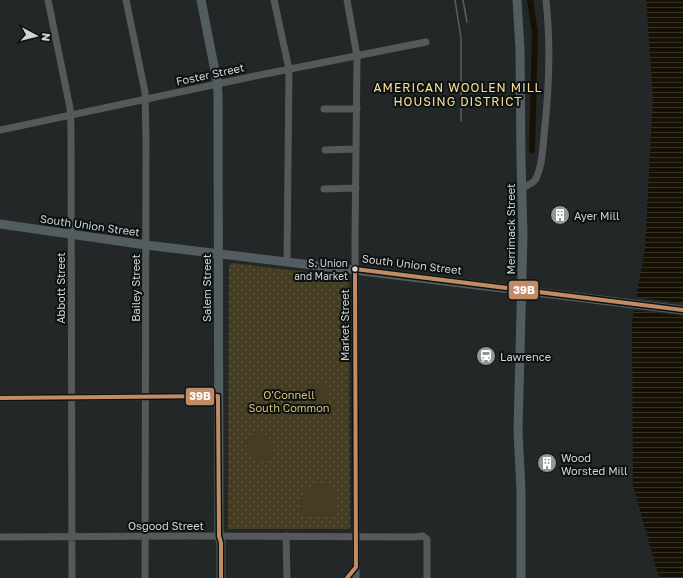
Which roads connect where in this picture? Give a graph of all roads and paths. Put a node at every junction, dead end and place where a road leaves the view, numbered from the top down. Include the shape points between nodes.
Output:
1 (48, 0) edge
2 (126, 0) edge
3 (201, 0) edge
4 (274, 0) edge
5 (347, 0) edge
6 (517, 0) edge
7 (546, 0) edge
8 (426, 42) dead end
9 (357, 56) junction
10 (289, 69) junction
11 (217, 84) junction
12 (145, 100) junction
13 (324, 109) dead end
14 (357, 109) junction
15 (70, 114) junction
16 (0, 130) edge
17 (356, 149) junction
18 (325, 150) dead end
19 (356, 188) junction
20 (522, 188) junction
21 (324, 189) dead end
22 (0, 224) edge
23 (70, 235) junction
24 (146, 245) junction
25 (218, 253) junction
26 (287, 261) junction
27 (355, 269) junction
28 (522, 290) junction
29 (683, 310) edge
30 (218, 396) junction
31 (71, 397) junction
32 (146, 397) junction
33 (0, 398) edge
34 (71, 536) junction
35 (144, 536) junction
36 (218, 536) junction
37 (286, 536) junction
38 (0, 537) edge
39 (356, 537) junction
40 (356, 567) junction
41 (72, 578) edge
42 (145, 578) edge
43 (221, 578) edge
44 (287, 578) edge
45 (347, 578) edge
46 (356, 578) edge
47 (427, 578) edge
48 (521, 578) edge

1 - 15 street, Abbott Street
2 - 12 street, Bailey Street
3 - 11 main road, Salem Street
4 - 10 street
5 - 9 street, Market Street
6 - 20 main road, Merrimack Street
7 - 20 street via 549,64 543,148 534,181
8 - 9 street, Foster Street
9 - 10 street, Foster Street
9 - 14 street, Market Street
10 - 11 street, Foster Street
10 - 26 street
11 - 12 street, Foster Street
11 - 25 main road, Salem Street
12 - 15 street, Foster Street
12 - 24 street, Bailey Street
13 - 14 street
14 - 17 street, Market Street
15 - 16 street, Foster Street
15 - 23 street, Abbott Street
17 - 18 street
17 - 19 street, Market Street
19 - 21 street
19 - 27 street, Market Street
20 - 28 main road, Merrimack Street
22 - 23 main road, South Union Street
23 - 24 main road, South Union Street
23 - 31 street, Abbott Street
24 - 25 main road, South Union Street
24 - 32 street, Bailey Street
25 - 26 main road, South Union Street
25 - 30 main road, Salem Street
26 - 27 main road, South Union Street
27 - 28 main road, South Union Street
27 - 39 street, Market Street
28 - 29 main road, South Union Street
28 - 48 main road, Merrimack Street via 518,431
30 - 32 street
30 - 36 main road, Salem Street
31 - 32 street
31 - 33 street
31 - 34 street, Abbott Street
32 - 35 street, Bailey Street
34 - 35 street, Osgood Street
34 - 38 street, Osgood Street
34 - 41 street, Abbott Street
35 - 36 street, Osgood Street
35 - 42 street, Bailey Street
36 - 37 street, Osgood Street
36 - 43 main road, Salem Street via 221,543
37 - 39 street, Osgood Street
37 - 44 street
39 - 40 street, Market Street
39 - 47 street, Osgood Street via 422,536 427,539
40 - 45 street
40 - 46 street, Market Street

